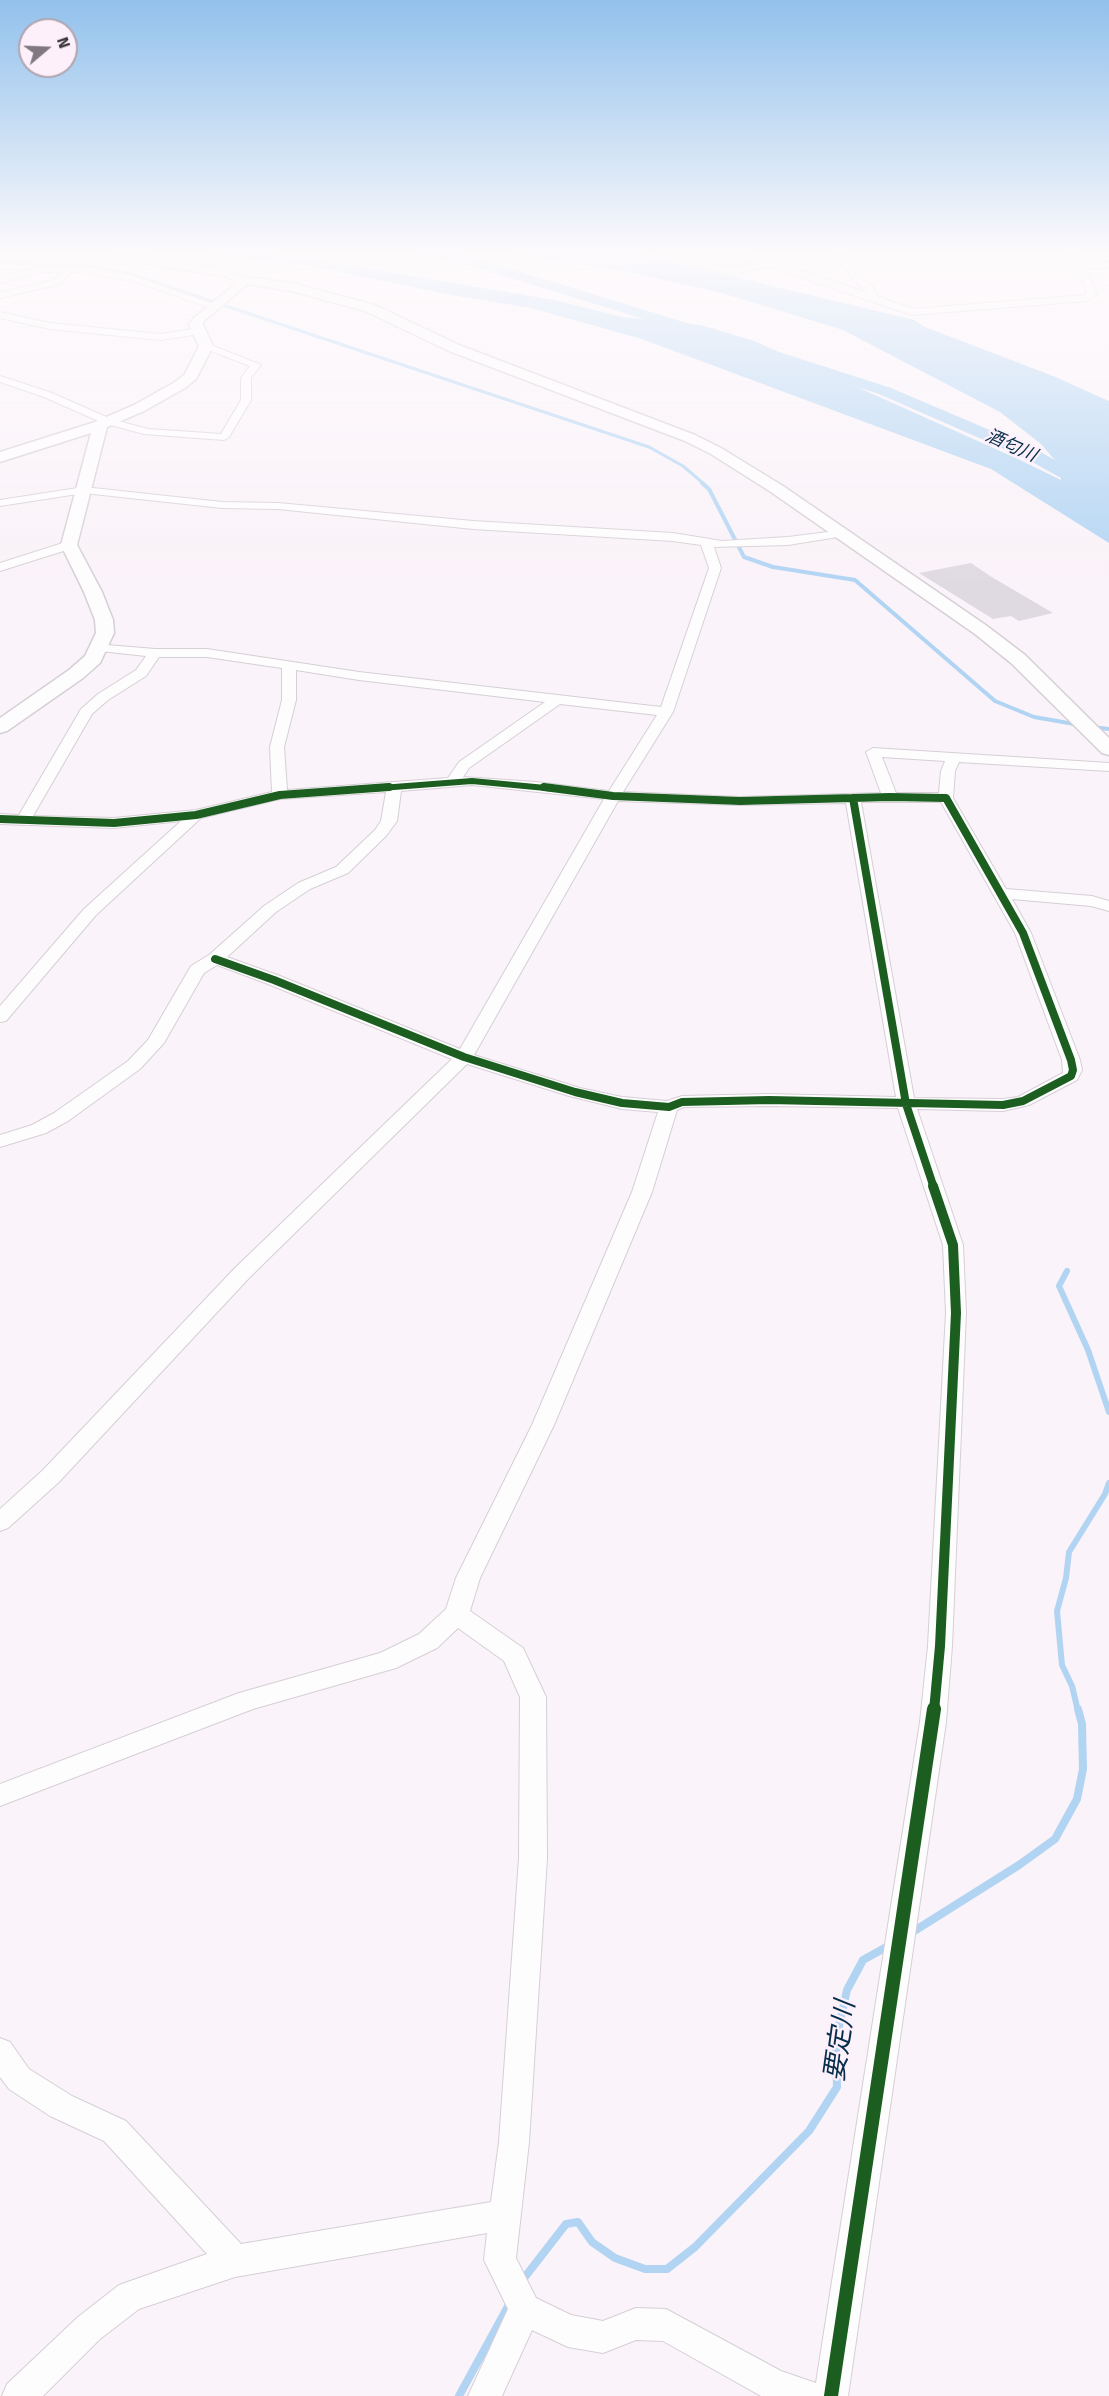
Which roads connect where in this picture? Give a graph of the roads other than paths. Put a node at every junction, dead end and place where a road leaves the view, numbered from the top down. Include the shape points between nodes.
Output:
1 (195, 364) edge
2 (254, 364) edge
3 (495, 364) edge
4 (0, 380) edge
5 (104, 423) junction
6 (0, 457) edge
7 (84, 490) junction
8 (0, 503) edge
9 (840, 533) junction
10 (706, 542) junction
11 (69, 545) junction
12 (0, 567) edge
13 (100, 647) junction
14 (155, 653) junction
15 (289, 666) junction
16 (558, 699) junction
17 (666, 712) junction
18 (0, 727) edge
19 (1109, 749) edge
20 (953, 758) junction
21 (1109, 766) edge
22 (453, 782) junction
23 (394, 788) junction
24 (280, 795) junction
25 (613, 796) junction
26 (890, 797) junction
27 (853, 798) junction
28 (946, 798) junction
29 (196, 814) junction
30 (0, 819) edge
31 (24, 819) junction
32 (1000, 893) junction
33 (1109, 906) edge
34 (215, 959) junction
35 (0, 1017) edge
36 (464, 1057) junction
37 (906, 1104) junction
38 (669, 1107) junction
39 (0, 1141) edge
40 (0, 1522) edge
41 (457, 1614) junction
42 (0, 1795) edge
43 (0, 2052) edge
44 (504, 2215) junction
45 (235, 2261) junction
46 (525, 2309) junction
47 (19, 2396) edge
48 (485, 2396) edge
49 (807, 2396) edge
50 (831, 2396) edge

1 - 5 street via 191,376 180,386
2 - 5 street via 246,378 246,400 224,437 148,432
3 - 9 street via 690,438 742,466
4 - 5 street via 48,395
5 - 6 street
5 - 7 street
7 - 8 street
7 - 10 street via 222,505 278,506
7 - 11 street
9 - 10 street via 788,541 722,545
9 - 19 street via 1018,659
10 - 17 street via 715,568
11 - 12 street
11 - 13 street via 104,620
13 - 14 street
13 - 18 street via 76,674
14 - 15 street via 207,653
14 - 31 street via 141,673 86,712
15 - 16 street
15 - 24 street via 289,700 277,747
16 - 17 street
16 - 22 street via 464,765
17 - 25 street
20 - 21 street
20 - 26 street via 873,752
20 - 28 street
22 - 23 street
22 - 25 street via 497,782
23 - 24 street
23 - 34 street via 389,821 381,833 342,870 304,886 270,909
24 - 29 street
25 - 27 street via 740,801
25 - 36 street
26 - 27 street
26 - 28 street
27 - 37 street
28 - 32 street
29 - 31 street via 114,823
29 - 35 street via 90,912
30 - 31 street
32 - 33 street
32 - 37 street via 1023,933 1071,1060 1071,1076 1014,1104
34 - 36 street
34 - 39 street via 197,970 155,1043 134,1065 61,1117 39,1129
36 - 38 street via 575,1092
36 - 40 street via 242,1273 51,1476
37 - 38 street via 758,1100 682,1102
37 - 50 street via 953,1245 956,1313 941,1623 933,1722
38 - 41 street via 642,1192 543,1425 468,1578
41 - 42 street via 428,1641 387,1661 248,1700
41 - 44 street via 514,1655 534,1697 533,1858 514,2142
43 - 45 street via 19,2079 61,2106 115,2131
44 - 45 street
44 - 46 street via 500,2260
45 - 47 street via 130,2296 89,2328
46 - 48 street
46 - 49 street via 568,2331 603,2337 636,2324 666,2325 774,2385

